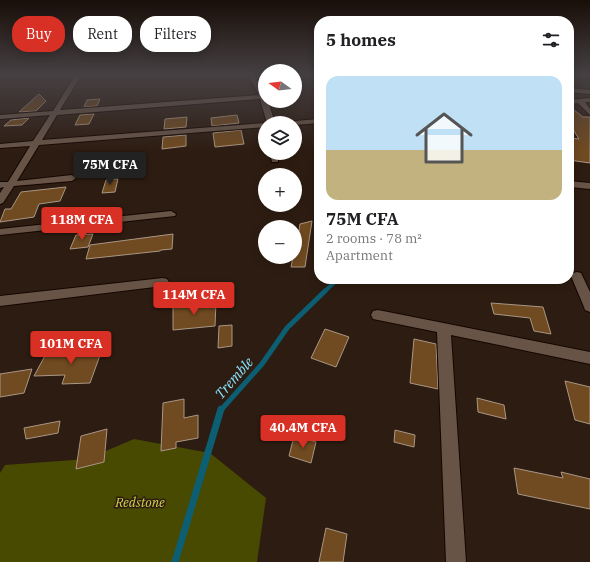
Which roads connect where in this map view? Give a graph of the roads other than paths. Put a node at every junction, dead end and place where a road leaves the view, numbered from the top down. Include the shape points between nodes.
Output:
1 (63, 100) edge
2 (218, 100) edge
3 (588, 100) edge
4 (580, 101) junction
5 (574, 102) edge
6 (56, 112) junction
7 (590, 113) edge
8 (0, 117) edge
9 (314, 122) edge
10 (302, 123) edge
11 (258, 126) edge
12 (37, 143) junction
13 (0, 146) edge
14 (72, 178) dead end
15 (12, 184) junction
16 (574, 184) edge
17 (0, 185) edge
18 (590, 186) edge
19 (0, 201) edge
20 (171, 214) dead end
21 (0, 232) edge
22 (577, 276) dead end
23 (163, 282) dead end
24 (0, 301) edge
25 (590, 307) edge
26 (378, 315) dead end
27 (444, 328) junction
28 (590, 358) edge
29 (456, 562) edge

1 - 6 street
2 - 6 street
3 - 4 street
4 - 5 street
4 - 7 street
6 - 8 street
6 - 12 street
9 - 10 street
11 - 12 street
12 - 13 street
12 - 15 street
14 - 15 street
15 - 17 street
15 - 19 street
16 - 18 street
20 - 21 street
22 - 25 street
23 - 24 street
26 - 27 street
27 - 28 street
27 - 29 street

